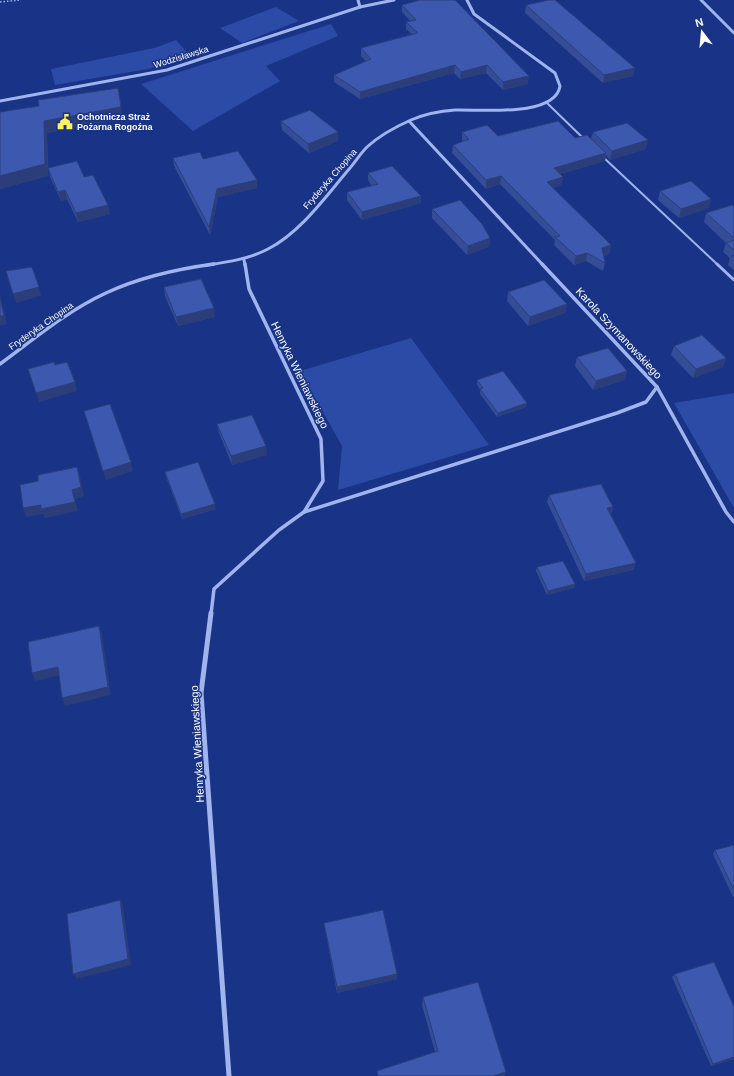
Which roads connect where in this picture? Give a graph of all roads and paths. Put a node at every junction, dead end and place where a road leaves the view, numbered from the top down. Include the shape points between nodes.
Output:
1 (21, 0) edge
2 (358, 0) edge
3 (394, 0) edge
4 (467, 0) edge
5 (701, 0) edge
6 (0, 2) edge
7 (360, 8) junction
8 (734, 32) edge
9 (0, 101) edge
10 (547, 103) junction
11 (409, 121) junction
12 (587, 141) edge
13 (598, 151) edge
14 (244, 260) junction
15 (734, 280) edge
16 (0, 364) edge
17 (657, 387) junction
18 (304, 512) junction
19 (734, 522) edge
20 (229, 1076) edge

1 - 6 path
2 - 7 street
3 - 7 street, Wodzisławska
4 - 10 street via 478,16 555,73 559,79 560,90 558,95
5 - 8 street
7 - 9 street, Wodzisławska via 325,17 167,70
10 - 11 street, Fryderyka Chopina via 526,108 440,113
10 - 12 lane
11 - 14 street, Fryderyka Chopina via 371,143 298,227 276,244
11 - 17 street, Karola Szymanowskiego
13 - 15 lane
14 - 16 street, Fryderyka Chopina via 156,275 121,286 92,300
14 - 18 street, Henryka Wieniawskiego via 249,289 321,439 323,480
17 - 18 street, Karola Szymanowskiego via 646,402 617,413
17 - 19 street
18 - 20 street, Henryka Wieniawskiego via 279,530 214,589 201,693

